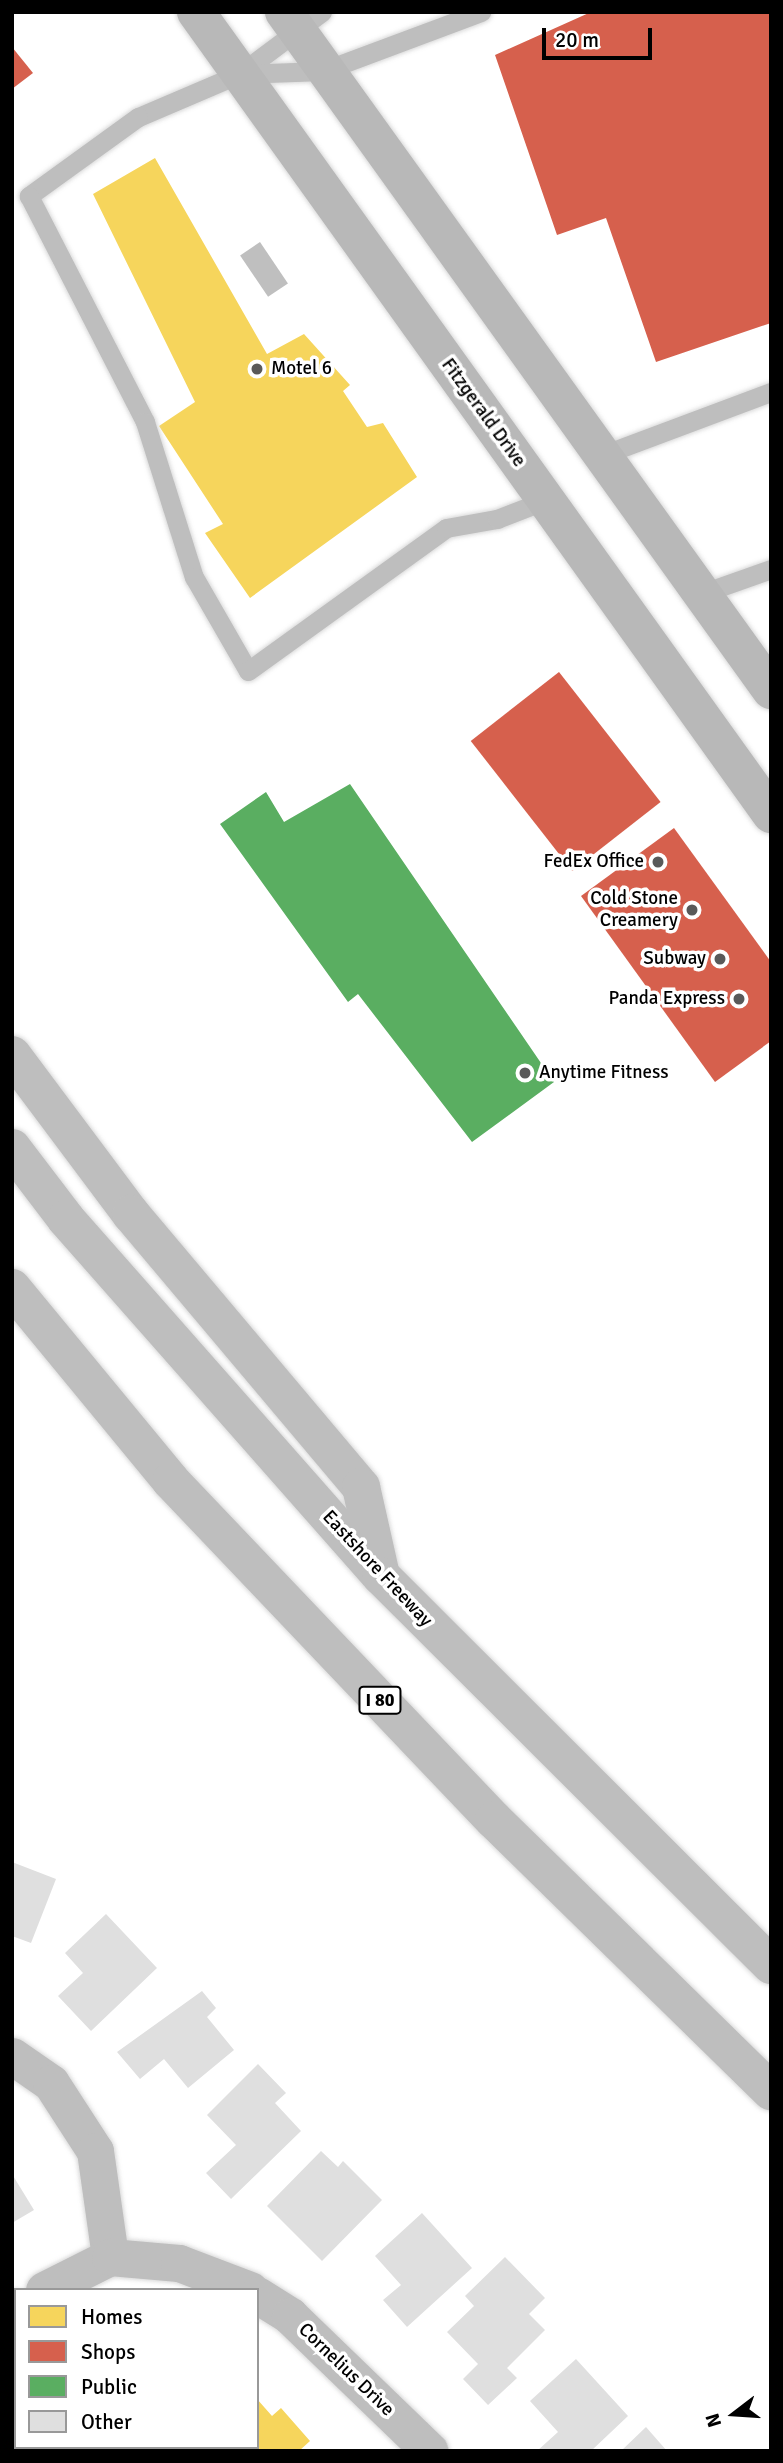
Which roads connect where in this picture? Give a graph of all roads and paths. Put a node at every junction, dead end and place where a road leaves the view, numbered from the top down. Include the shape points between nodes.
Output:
1 (196, 12) edge
2 (481, 12) edge
3 (301, 19) edge
4 (323, 71) junction
5 (239, 74) junction
6 (771, 392) edge
7 (605, 454) junction
8 (546, 500) junction
9 (771, 569) edge
10 (706, 592) junction
11 (771, 690) edge
12 (771, 814) edge
13 (12, 1055) edge
14 (12, 1148) edge
15 (12, 1288) edge
16 (381, 1576) junction
17 (771, 1965) edge
18 (12, 2056) edge
19 (771, 2091) edge
20 (110, 2257) junction
21 (48, 2288) edge
22 (245, 2288) edge
23 (259, 2296) edge
24 (429, 2451) edge

1 - 5 main road, Fitzgerald Drive
2 - 4 lane
3 - 4 main road
3 - 5 lane
4 - 5 lane
4 - 7 main road
5 - 8 main road, Fitzgerald Drive
5 - 8 lane via 138,117 29,196 145,422 194,577 248,671 446,528 497,519
6 - 7 lane
7 - 10 main road
8 - 12 main road, Fitzgerald Drive
9 - 10 lane
10 - 11 main road
13 - 16 highway via 131,1214 360,1487
14 - 16 highway, Eastshore Freeway via 66,1219
15 - 19 highway, I 80 via 171,1481 494,1820
16 - 17 highway, Eastshore Freeway
18 - 20 street via 51,2083 94,2151
20 - 21 street
20 - 22 street via 178,2263
23 - 24 street, Cornelius Drive via 290,2316

